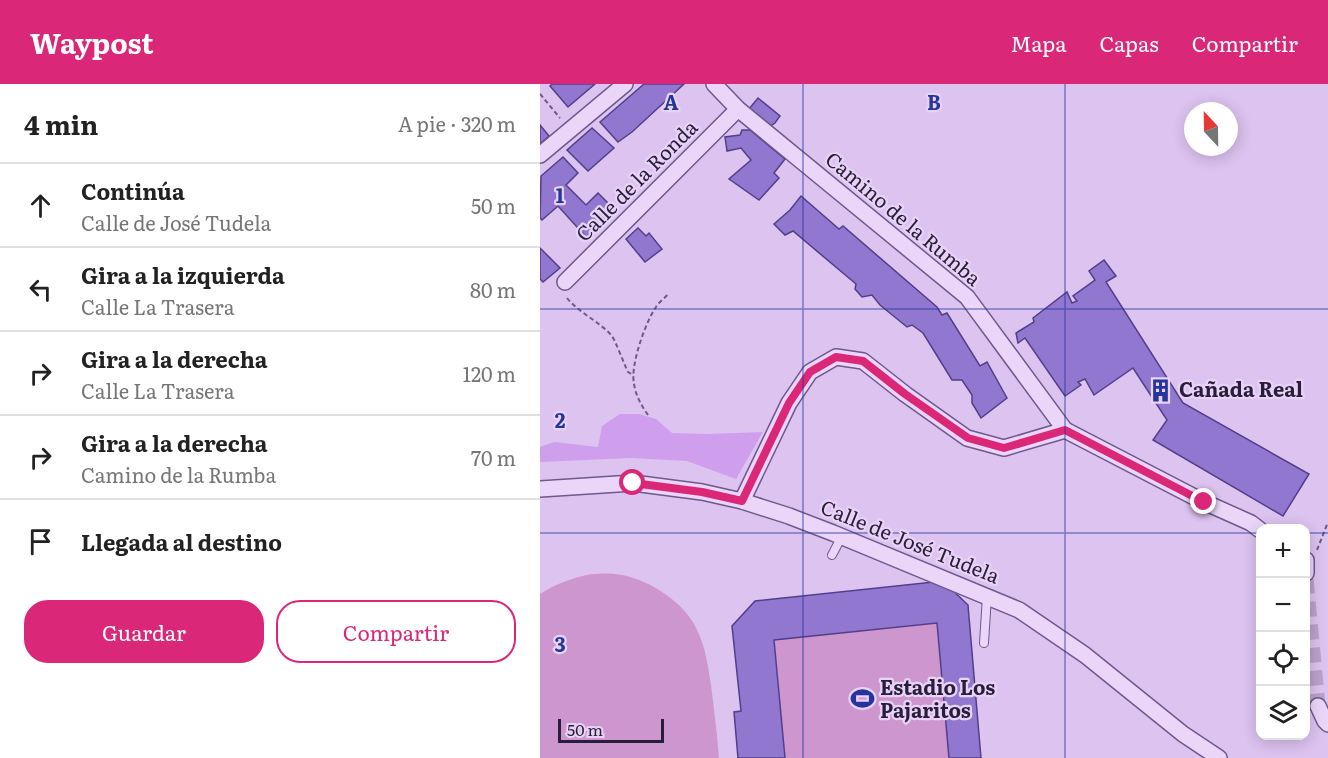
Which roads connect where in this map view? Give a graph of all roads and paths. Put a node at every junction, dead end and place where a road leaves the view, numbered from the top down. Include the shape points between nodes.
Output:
1 (625, 84) edge
2 (714, 84) edge
3 (540, 94) edge
4 (738, 109) junction
5 (570, 129) junction
6 (540, 155) edge
7 (564, 287) joint
8 (669, 293) dead end
9 (633, 375) junction
10 (648, 415) dead end
11 (1065, 430) junction
12 (540, 489) edge
13 (742, 501) junction
14 (1256, 526) edge
15 (842, 536) junction
16 (832, 555) dead end
17 (987, 596) junction
18 (984, 643) dead end
19 (1318, 706) tunnel mouth
20 (1328, 724) edge
21 (1219, 758) edge

1 - 5 street
2 - 4 street, Camino de la Rumba
3 - 5 path
4 - 7 street, Calle de la Ronda
4 - 11 street, Camino de la Rumba via 967,297
5 - 6 street
7 - 9 path via 573,305 613,338
8 - 9 path via 656,307 640,341
9 - 10 path via 640,403
11 - 13 street via 1004,448 968,438 863,361 836,357 810,372 789,403
11 - 14 street, Camino de la Rumba
12 - 13 street, Calle de José Tudela via 633,483
13 - 15 street, Calle de José Tudela
15 - 16 lane
15 - 17 street, Calle de José Tudela
17 - 18 lane
17 - 21 street, Calle de José Tudela via 1019,610 1085,656
19 - 20 street

